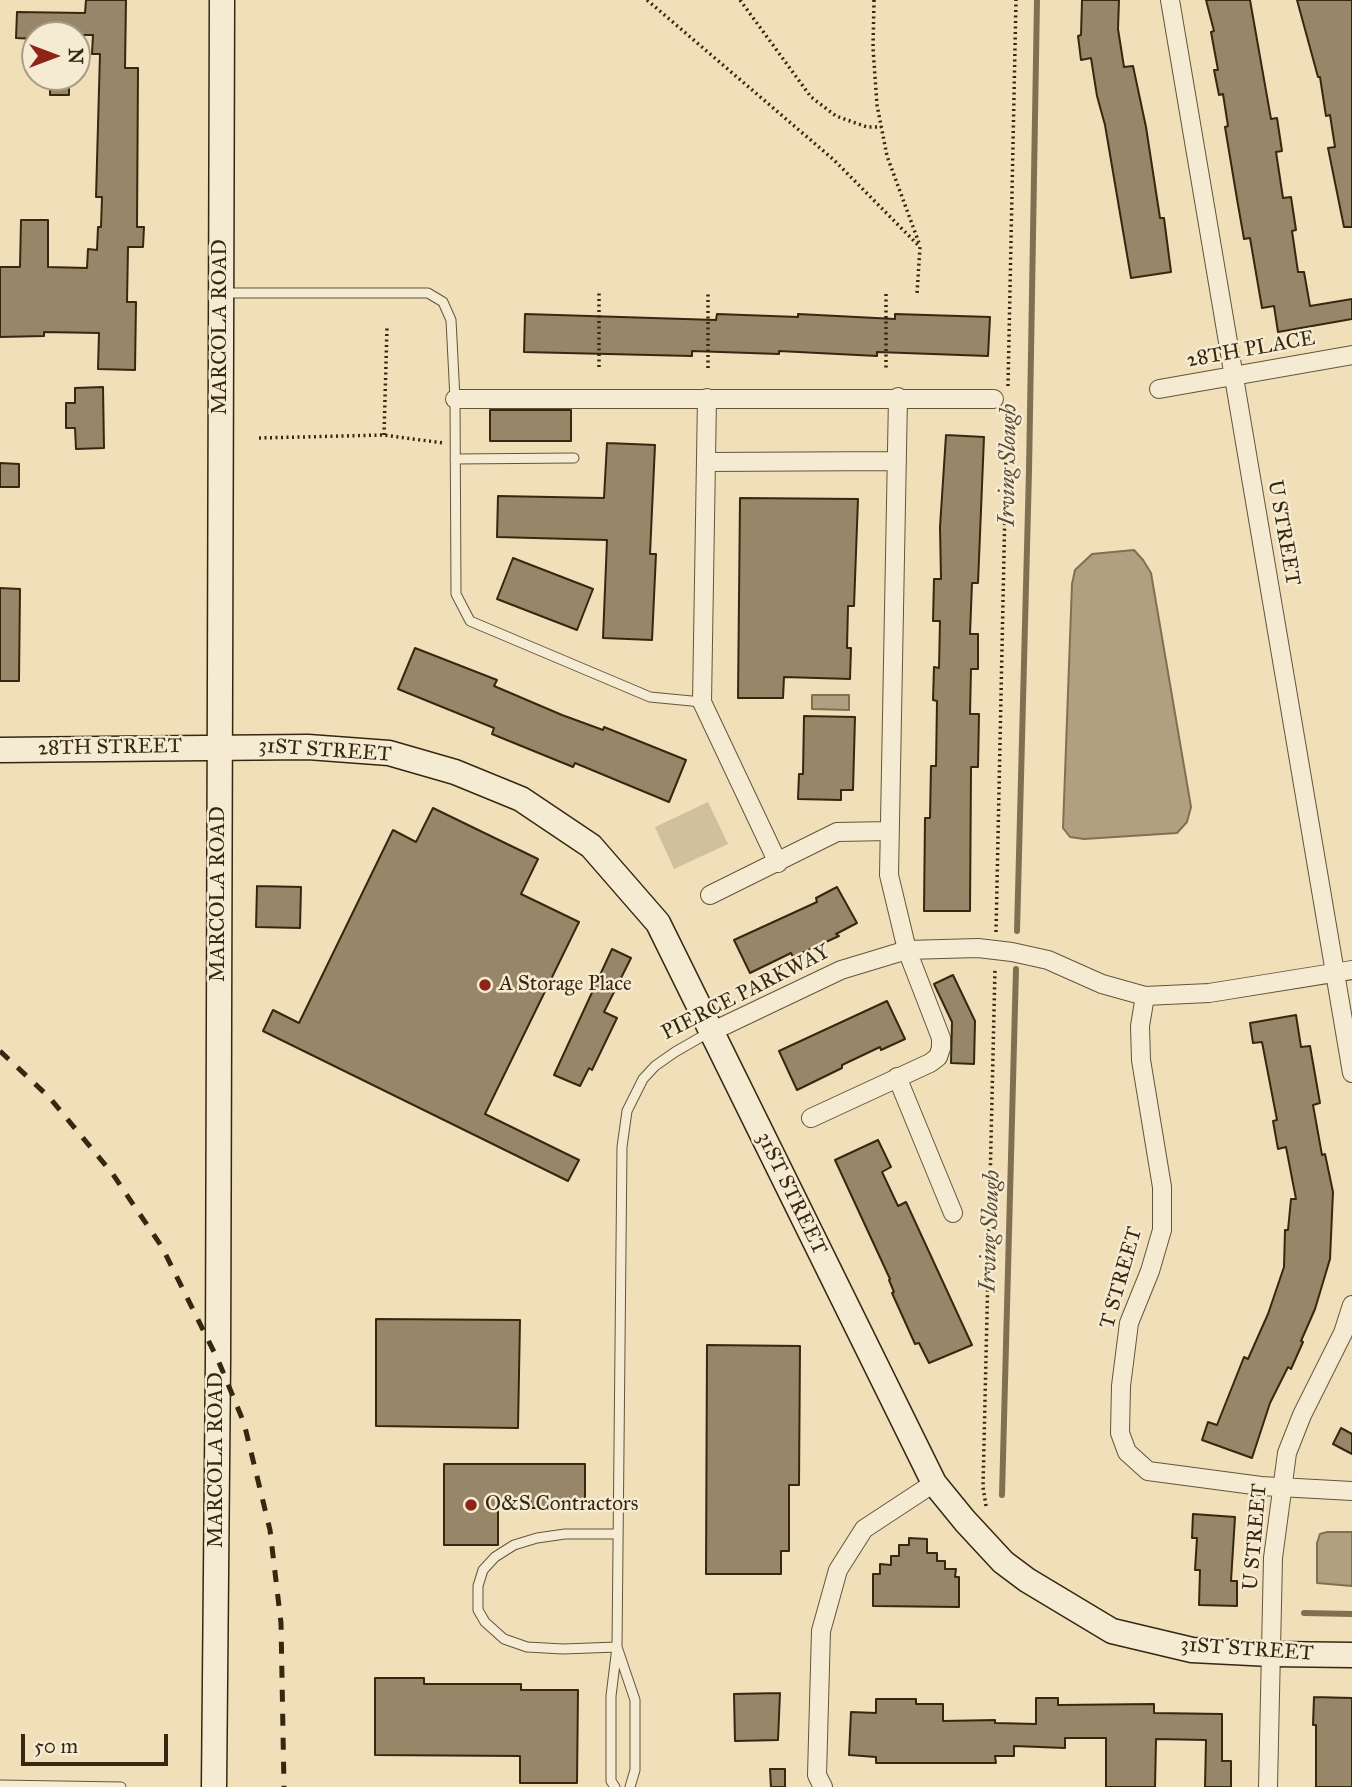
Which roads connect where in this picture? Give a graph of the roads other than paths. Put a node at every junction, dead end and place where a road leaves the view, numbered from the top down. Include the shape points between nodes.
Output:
1 (222, 0) edge
2 (1170, 0) edge
3 (220, 293) junction
4 (1352, 355) edge
5 (1234, 376) junction
6 (1159, 389) dead end
7 (898, 397) junction
8 (707, 398) junction
9 (455, 399) junction
10 (1003, 402) road end
11 (456, 458) junction
12 (574, 458) dead end
13 (897, 461) junction
14 (706, 462) junction
15 (702, 702) junction
16 (219, 747) junction
17 (0, 750) edge
18 (890, 831) junction
19 (778, 863) junction
20 (710, 895) dead end
21 (907, 950) junction
22 (1344, 972) edge
23 (1145, 996) junction
24 (713, 1031) junction
25 (1352, 1073) edge
26 (897, 1077) junction
27 (811, 1118) dead end
28 (953, 1213) dead end
29 (1352, 1305) edge
30 (934, 1483) junction
31 (1283, 1487) junction
32 (1352, 1491) edge
33 (618, 1534) junction
34 (617, 1647) junction
35 (1271, 1654) junction
36 (1352, 1655) edge
37 (0, 1785) edge
38 (94, 1787) edge
39 (121, 1787) edge
40 (214, 1787) edge
41 (615, 1787) edge
42 (630, 1787) edge
43 (823, 1787) edge
44 (1268, 1787) edge

1 - 3 main road, MARCOLA ROAD
2 - 5 street, U STREET
3 - 9 lane via 428,293 443,302 451,320
3 - 16 main road, MARCOLA ROAD
4 - 5 street, 28TH PLACE
5 - 6 street, 28TH PLACE
5 - 22 street, U STREET
7 - 8 street
7 - 10 street
7 - 13 street
8 - 9 street
8 - 14 street
9 - 11 lane
11 - 12 lane
11 - 15 lane via 456,594 470,621 650,697
13 - 14 street
13 - 18 street
14 - 15 street
15 - 19 street
16 - 17 main road, 28TH STREET
16 - 24 main road, 31ST STREET via 389,753 455,772 521,800 591,846 658,923
16 - 40 main road, MARCOLA ROAD
18 - 19 street via 837,832
18 - 21 street via 888,874
19 - 20 street
21 - 23 street, PIERCE PARKWAY via 996,949 1048,960 1102,984
21 - 24 street, PIERCE PARKWAY via 841,970
21 - 26 street via 941,1048 930,1063
22 - 23 street, PIERCE PARKWAY via 1209,993
22 - 25 street, U STREET
23 - 31 street, T STREET via 1141,1060 1162,1187 1162,1230 1129,1323 1120,1433 1127,1452 1148,1471
24 - 30 main road, 31ST STREET
24 - 33 lane, PIERCE PARKWAY via 655,1066 627,1111 621,1190
26 - 27 street
26 - 28 street
29 - 31 street, U STREET via 1287,1453
30 - 35 main road, 31ST STREET via 1003,1562 1112,1631 1192,1650
30 - 43 street via 864,1529 838,1570 821,1630 817,1775
31 - 32 street, T STREET
31 - 35 street, U STREET via 1273,1558
33 - 34 lane, PIERCE PARKWAY
33 - 34 lane via 565,1534 514,1545 483,1570 478,1586 478,1610 504,1639 527,1647
34 - 41 lane, PIERCE PARKWAY via 611,1696 611,1781
34 - 42 lane, PIERCE PARKWAY via 635,1700 635,1770
35 - 36 main road, 31ST STREET
35 - 44 street, U STREET
37 - 38 lane
38 - 39 lane

